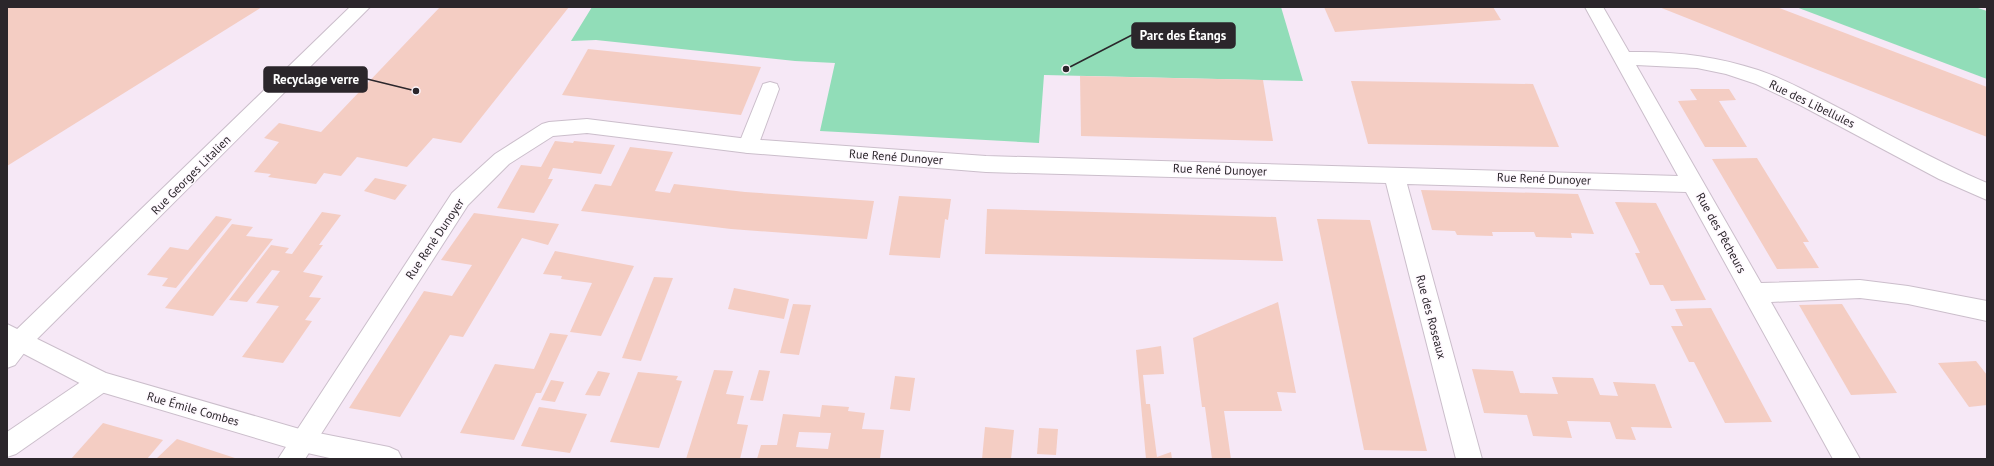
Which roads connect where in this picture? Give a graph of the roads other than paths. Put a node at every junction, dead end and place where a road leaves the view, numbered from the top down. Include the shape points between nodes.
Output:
1 (361, 7) edge
2 (1594, 7) edge
3 (1623, 58) junction
4 (770, 89) dead end
5 (748, 146) junction
6 (1394, 175) junction
7 (1693, 184) junction
8 (1987, 192) edge
9 (1754, 293) junction
10 (1987, 311) edge
11 (11, 344) edge
12 (100, 382) junction
13 (7, 446) edge
14 (297, 450) edge
15 (389, 459) edge
16 (1469, 459) edge
17 (1847, 459) edge

1 - 11 street, Rue Georges Litalien
2 - 3 street, Rue des Pêcheurs
3 - 7 street, Rue des Pêcheurs
3 - 8 street, Rue des Libellules via 1668,58 1742,71 1791,91 1923,163
4 - 5 lane
5 - 6 street, Rue René Dunoyer via 986,164
5 - 14 street, Rue René Dunoyer via 587,126 549,129 502,160 460,199
6 - 7 street, Rue René Dunoyer
6 - 16 street, Rue des Roseaux
7 - 9 street, Rue des Pêcheurs
9 - 10 street via 1860,289
9 - 17 street, Rue des Pêcheurs
11 - 12 street, Rue Émile Combes
12 - 13 street
12 - 14 street, Rue Émile Combes
14 - 15 street, Rue Émile Combes

